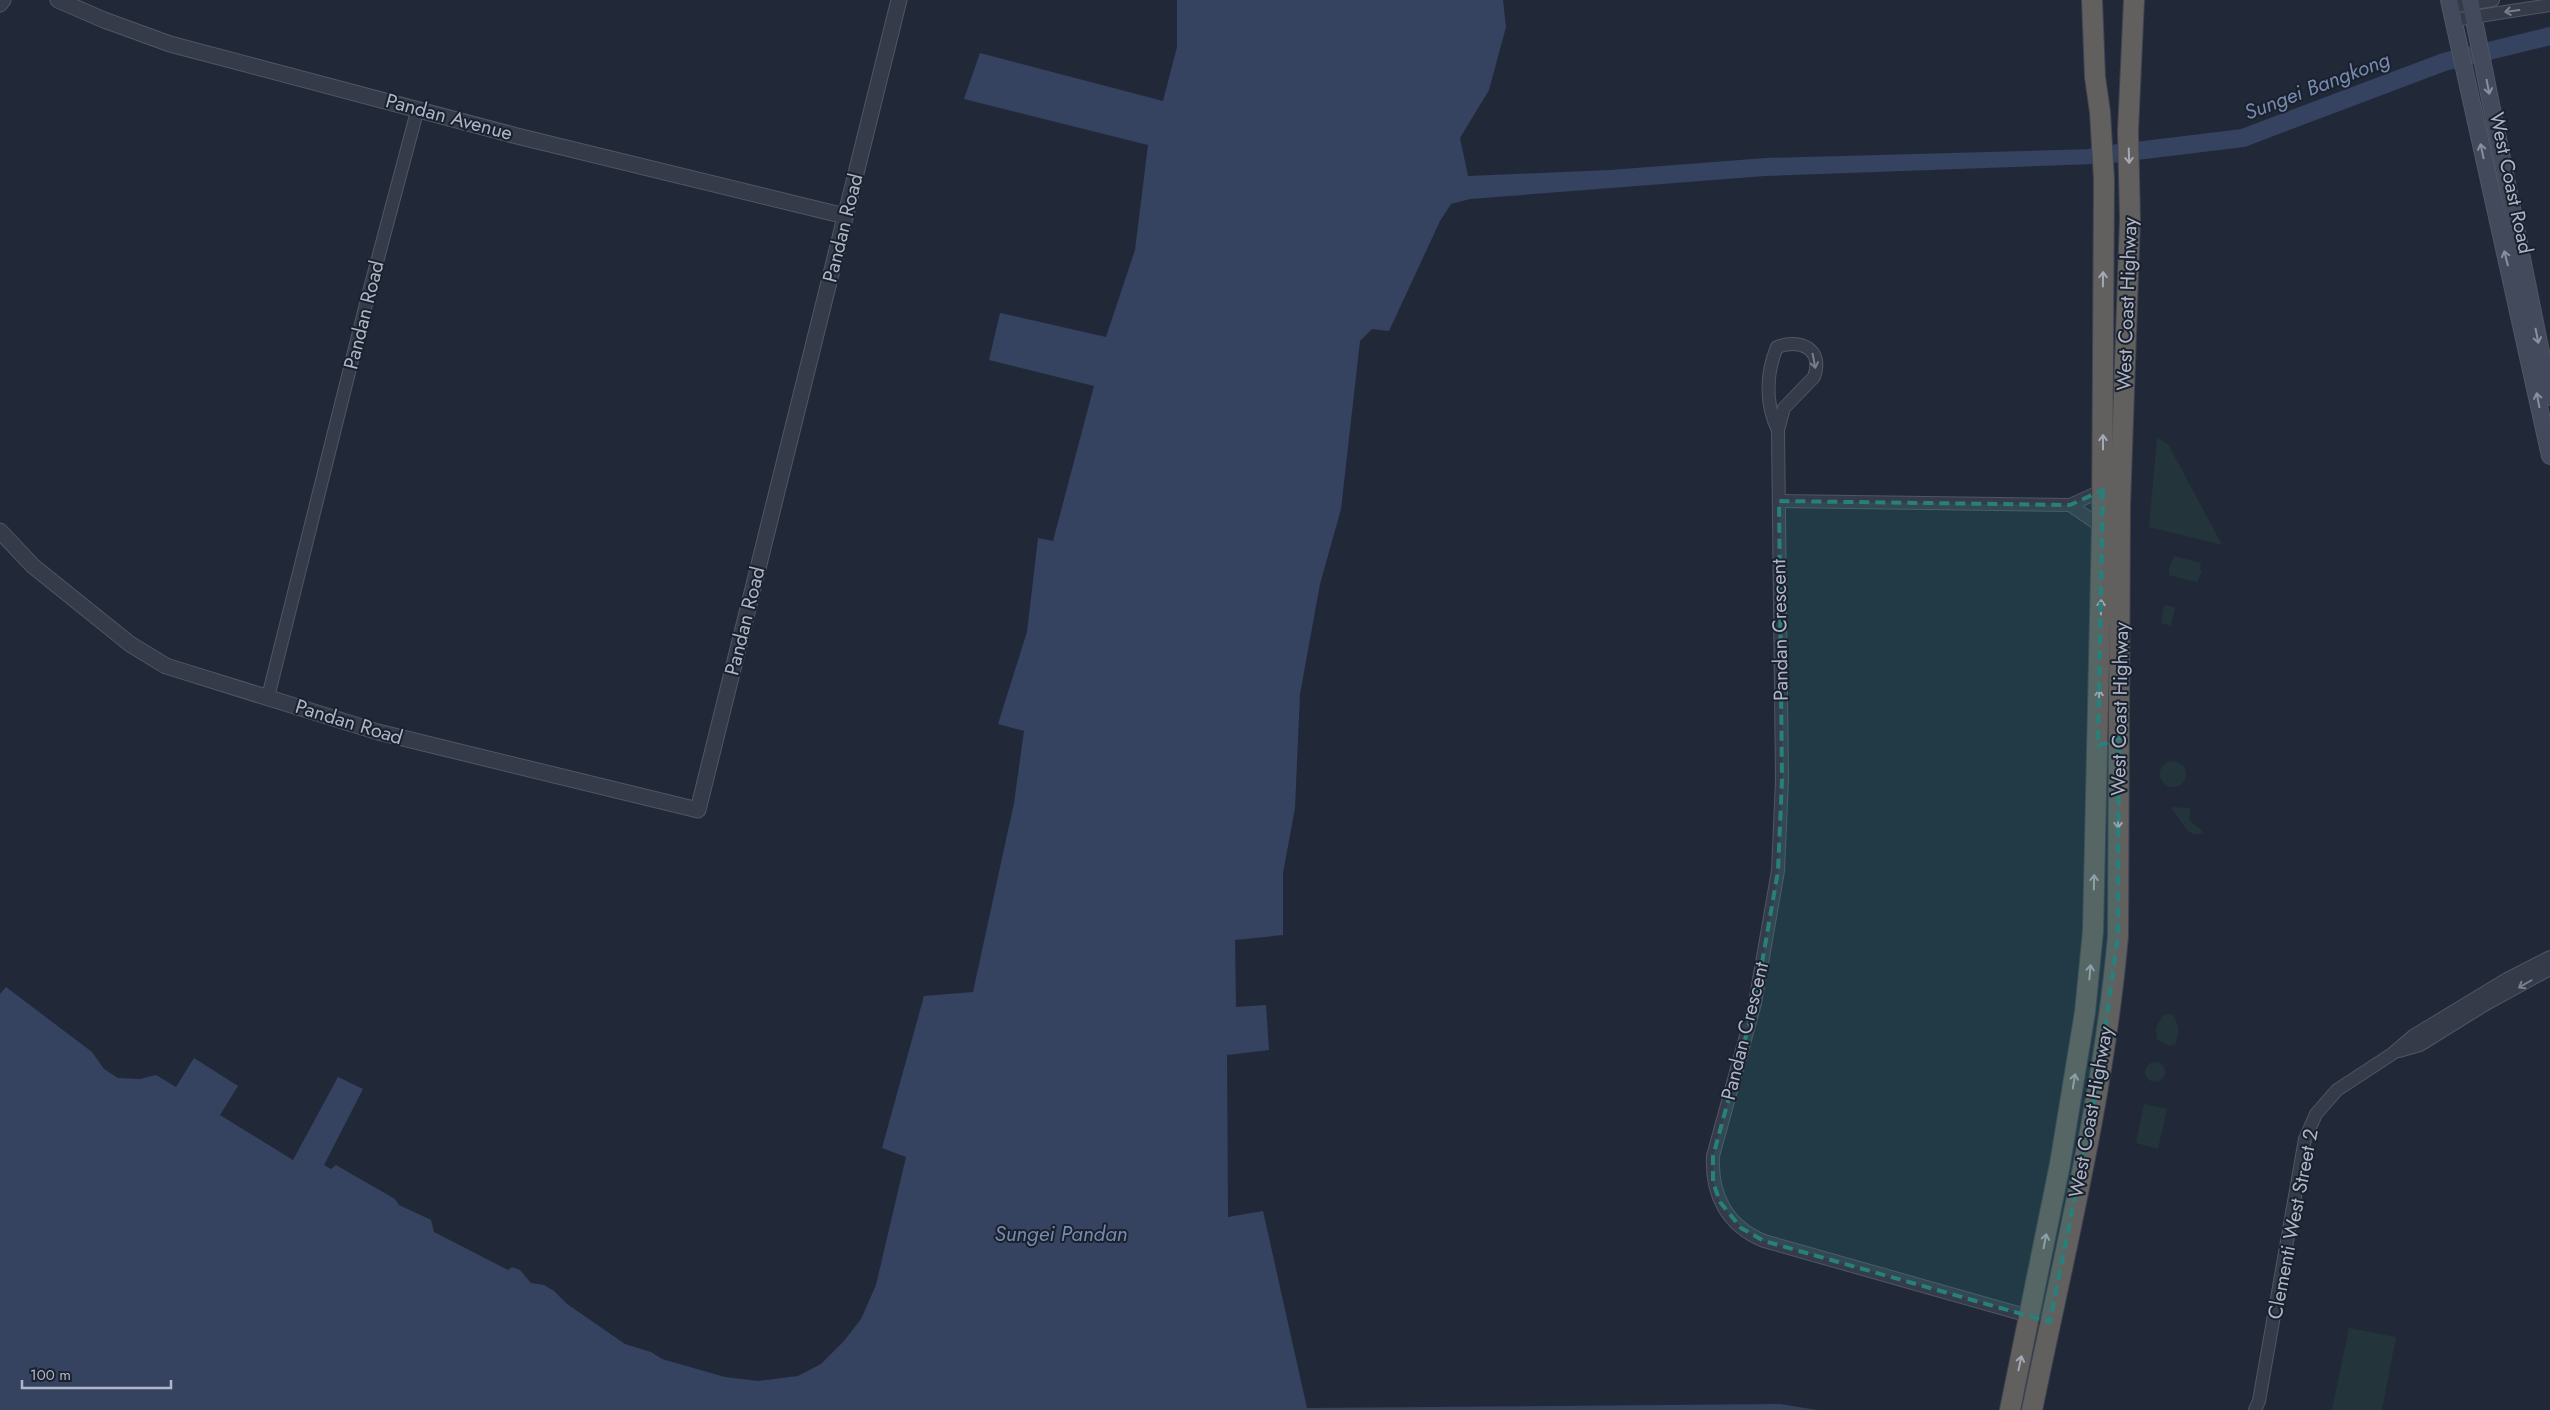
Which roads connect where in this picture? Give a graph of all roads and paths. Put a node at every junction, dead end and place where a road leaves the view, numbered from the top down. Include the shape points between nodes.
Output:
1 (3, 0) edge
2 (58, 0) edge
3 (899, 0) edge
4 (2092, 0) edge
5 (2105, 0) edge
6 (2122, 0) edge
7 (2134, 0) edge
8 (2493, 0) edge
9 (0, 4) edge
10 (2550, 5) edge
11 (2471, 7) edge
12 (2452, 9) edge
13 (418, 108) junction
14 (2101, 122) junction
15 (2128, 127) junction
16 (845, 216) junction
17 (2524, 304) junction
18 (2542, 370) edge
19 (2550, 397) edge
20 (1778, 430) junction
21 (2550, 456) edge
22 (2103, 490) junction
23 (1780, 501) junction
24 (2070, 505) junction
25 (2102, 527) junction
26 (0, 531) edge
27 (268, 697) junction
28 (2119, 738) junction
29 (2098, 739) junction
30 (2550, 957) edge
31 (2550, 969) edge
32 (2392, 1054) junction
33 (2030, 1316) junction
34 (2050, 1322) junction
35 (2258, 1407) edge
36 (2010, 1410) edge
37 (2032, 1410) edge

1 - 9 street
2 - 13 street, Pandan Avenue via 170,44
3 - 16 street, Pandan Road
4 - 14 highway, West Coast Highway via 2095,77
5 - 14 highway via 2107,86
6 - 15 highway via 2123,106
7 - 15 highway, West Coast Highway
8 - 11 street
10 -> 11 street
11 - 12 street
11 -> 17 main road, West Coast Road
17 -> 12 main road, West Coast Road via 2501,239
13 - 16 street, Pandan Avenue via 554,145
13 - 27 street, Pandan Road
22 -> 14 highway, West Coast Highway via 2104,179
15 -> 28 highway, West Coast Highway via 2130,180 2120,506
16 - 27 street, Pandan Road via 698,810 378,732
17 - 18 main road, West Coast Road
18 - 19 main road, West Coast Road
21 -> 18 main road, West Coast Road
20 -> 20 street, Pandan Crescent via 1769,410 1770,364 1777,347 1788,342 1796,343 1809,348 1814,354 1816,370 1814,377 1784,408
20 - 23 street, Pandan Crescent
22 - 24 street
22 - 25 highway, West Coast Highway
23 - 24 street
23 - 33 street, Pandan Crescent via 1782,780 1779,864 1757,995 1712,1156 1713,1182 1723,1209 1752,1236
24 - 25 street
29 -> 25 highway, West Coast Highway
26 - 27 street, Pandan Road via 33,566 155,661
28 - 29 highway via 2107,744
28 -> 34 highway, West Coast Highway via 2118,936 2114,979 2090,1126
33 -> 29 highway, West Coast Highway via 2060,1164 2090,975
30 - 32 street, Clementi West Street 2 via 2414,1036
31 -> 32 street, Clementi West Street 2 via 2420,1045
32 - 35 street, Clementi West Street 2 via 2337,1090 2316,1114 2308,1132
33 - 34 street, Pandan Crescent
36 -> 33 highway, West Coast Highway
34 - 37 highway, West Coast Highway

